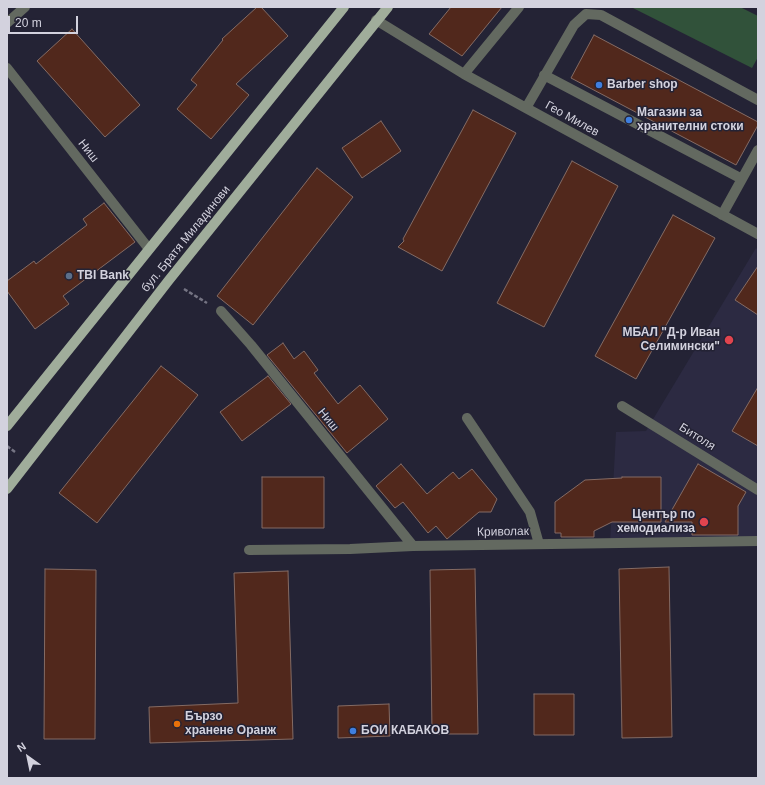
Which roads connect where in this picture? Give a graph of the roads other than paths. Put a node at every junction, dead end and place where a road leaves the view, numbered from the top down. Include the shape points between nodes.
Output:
1 (25, 7) edge
2 (344, 7) edge
3 (388, 7) edge
4 (519, 7) edge
5 (376, 20) junction
6 (7, 24) edge
7 (7, 68) edge
8 (464, 74) junction
9 (544, 76) junction
10 (758, 100) edge
11 (526, 108) junction
12 (758, 150) edge
13 (742, 179) junction
14 (722, 215) junction
15 (758, 234) edge
16 (149, 249) junction
17 (222, 311) dead end
18 (622, 406) dead end
19 (467, 418) dead end
20 (7, 426) edge
21 (7, 489) edge
22 (758, 490) edge
23 (758, 541) edge
24 (539, 544) junction
25 (413, 546) junction
26 (249, 550) dead end

1 - 6 street
2 - 16 main road, бул. Братя Миладинови
3 - 5 main road, бул. Братя Миладинови
4 - 8 street
5 - 8 street, Гео Милев
5 - 21 main road, бул. Братя Миладинови via 164,286
7 - 16 street, Ниш
8 - 11 street, Гео Милев
9 - 10 street via 574,25 586,14 601,15
9 - 11 street
9 - 13 street
11 - 14 street, Гео Милев
12 - 13 street
13 - 14 street
14 - 15 street, Гео Милев
16 - 20 main road, бул. Братя Миладинови
17 - 25 street, Ниш
18 - 22 street, Битоля
19 - 24 street via 530,512
23 - 24 street, Криволак
24 - 25 street, Криволак
25 - 26 street, Криволак

